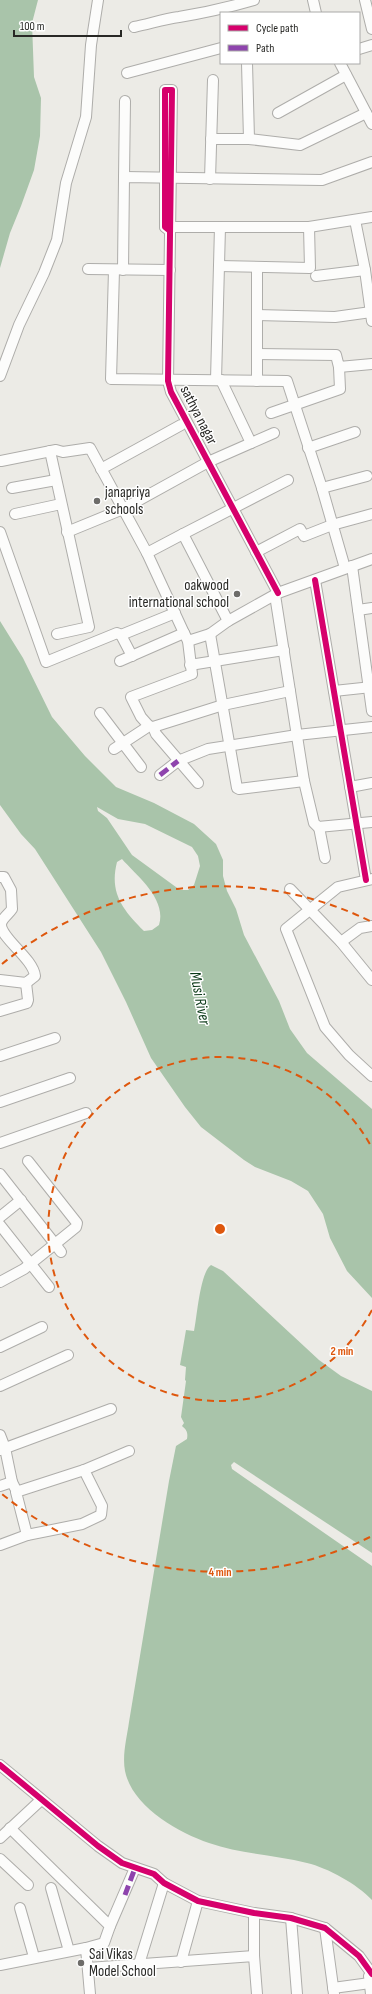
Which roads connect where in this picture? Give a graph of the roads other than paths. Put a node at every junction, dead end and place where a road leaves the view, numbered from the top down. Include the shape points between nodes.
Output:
1 (98, 0) edge
2 (254, 0) edge
3 (313, 0) edge
4 (365, 0) edge
5 (228, 7) edge
6 (316, 12) edge
7 (134, 27) dead end
8 (372, 29) edge
9 (372, 45) edge
10 (220, 48) edge
11 (360, 49) edge
12 (248, 64) edge
13 (340, 64) edge
14 (127, 73) dead end
15 (346, 75) junction
16 (213, 80) dead end
17 (125, 101) dead end
18 (278, 113) dead end
19 (366, 113) junction
20 (372, 124) edge
21 (211, 139) junction
22 (249, 139) junction
23 (372, 162) edge
24 (124, 177) junction
25 (167, 178) junction
26 (210, 178) junction
27 (372, 217) edge
28 (355, 220) junction
29 (220, 227) junction
30 (309, 227) junction
31 (168, 228) junction
32 (219, 266) junction
33 (257, 267) junction
34 (88, 269) dead end
35 (118, 270) junction
36 (168, 270) junction
37 (365, 270) junction
38 (316, 276) dead end
39 (257, 316) junction
40 (371, 317) edge
41 (257, 354) junction
42 (372, 364) edge
43 (339, 367) junction
44 (0, 376) edge
45 (219, 380) junction
46 (165, 381) junction
47 (257, 381) junction
48 (295, 405) junction
49 (271, 413) dead end
50 (181, 425) junction
51 (355, 432) dead end
52 (274, 433) dead end
53 (251, 442) junction
54 (308, 448) junction
55 (51, 455) junction
56 (1, 461) edge
57 (206, 464) junction
58 (101, 469) junction
59 (367, 476) dead end
60 (56, 480) junction
61 (288, 480) dead end
62 (12, 488) dead end
63 (322, 488) junction
64 (61, 504) junction
65 (123, 509) junction
66 (229, 509) junction
67 (15, 514) dead end
68 (372, 514) edge
69 (332, 525) junction
70 (0, 532) edge
71 (67, 532) junction
72 (183, 534) junction
73 (256, 552) junction
74 (147, 553) junction
75 (372, 559) edge
76 (349, 567) junction
77 (314, 580) junction
78 (275, 595) junction
79 (372, 608) edge
80 (358, 610) junction
81 (175, 613) junction
82 (228, 621) junction
83 (58, 634) dead end
84 (121, 634) junction
85 (210, 634) junction
86 (186, 637) junction
87 (368, 648) edge
88 (284, 650) junction
89 (132, 656) junction
90 (120, 661) dead end
91 (216, 661) junction
92 (190, 665) junction
93 (370, 687) edge
94 (290, 691) junction
95 (334, 691) junction
96 (223, 705) junction
97 (372, 711) edge
98 (100, 713) dead end
99 (151, 726) junction
100 (372, 727) edge
101 (339, 730) junction
102 (297, 735) junction
103 (123, 743) junction
104 (230, 746) junction
105 (114, 749) dead end
106 (178, 761) junction
107 (141, 767) dead end
108 (160, 775) dead end
109 (304, 781) junction
110 (198, 784) dead end
111 (372, 784) edge
112 (350, 787) junction
113 (372, 822) edge
114 (356, 824) junction
115 (319, 827) junction
116 (324, 858) dead end
117 (0, 877) edge
118 (369, 880) edge
119 (290, 889) dead end
120 (311, 910) junction
121 (2, 918) edge
122 (372, 926) edge
123 (341, 942) junction
124 (368, 969) edge
125 (0, 980) edge
126 (372, 980) edge
127 (26, 983) junction
128 (0, 1011) edge
129 (55, 1038) dead end
130 (0, 1056) edge
131 (372, 1076) edge
132 (70, 1078) dead end
133 (0, 1102) edge
134 (86, 1114) dead end
135 (0, 1143) edge
136 (28, 1161) dead end
137 (0, 1174) edge
138 (21, 1200) junction
139 (0, 1217) edge
140 (1, 1230) edge
141 (58, 1248) junction
142 (31, 1264) junction
143 (0, 1282) edge
144 (49, 1287) dead end
145 (42, 1328) dead end
146 (0, 1347) edge
147 (68, 1355) dead end
148 (0, 1386) edge
149 (111, 1409) dead end
150 (0, 1435) edge
151 (3, 1449) edge
152 (129, 1451) dead end
153 (84, 1470) junction
154 (12, 1482) junction
155 (0, 1486) edge
156 (16, 1492) junction
157 (27, 1535) junction
158 (0, 1545) edge
159 (0, 1765) edge
160 (41, 1800) junction
161 (10, 1828) junction
162 (0, 1838) edge
163 (0, 1859) edge
164 (135, 1868) junction
165 (164, 1883) junction
166 (28, 1885) dead end
167 (51, 1888) dead end
168 (198, 1902) junction
169 (20, 1908) dead end
170 (254, 1913) junction
171 (291, 1918) junction
172 (110, 1926) junction
173 (325, 1928) junction
174 (86, 1948) junction
175 (69, 1951) junction
176 (254, 1956) junction
177 (34, 1957) junction
178 (181, 1962) junction
179 (139, 1964) junction
180 (0, 1965) edge
181 (88, 1968) junction
182 (370, 1975) edge
183 (333, 1991) edge
184 (90, 1994) edge
185 (257, 1994) edge
186 (296, 1994) edge
187 (371, 1994) edge

1 - 44 street via 91,45 86,117 66,184 57,240 19,325
2 - 5 street
3 - 6 street
4 - 8 street
5 - 7 street
9 - 11 street
10 - 14 street
12 - 22 street
13 - 15 street
15 - 18 street
15 - 19 street
16 - 21 street
17 - 24 street
19 - 20 street
19 - 22 street via 300,145
21 - 22 street
21 - 26 street
23 - 26 street via 322,180
24 - 25 street
24 - 35 street
25 - 25 street, sathya nagar via 165,90 172,90
25 - 26 street
25 - 31 street, sathya nagar
27 - 28 street
28 - 30 street
28 - 37 street
29 - 30 street
29 - 31 street
29 - 32 street
30 - 33 street via 310,268
31 - 36 street, sathya nagar
32 - 33 street
32 - 45 street
33 - 39 street
34 - 35 street
35 - 36 street
35 - 46 street via 111,379
36 - 46 street, sathya nagar
37 - 38 street
37 - 40 street
39 - 40 street
39 - 41 street
41 - 43 street via 336,355
41 - 47 street
42 - 43 street
43 - 48 street via 340,389
45 - 46 street
45 - 47 street
45 - 53 street
46 - 50 street, sathya nagar via 161,386
46 - 57 street, sathya nagar
47 - 48 street via 287,381
48 - 49 street
48 - 54 street
50 - 57 street, sathya nagar
50 - 58 street
51 - 54 street
52 - 53 street
53 - 57 street
54 - 63 street
55 - 56 street
55 - 58 street via 57,458 63,452 90,448
55 - 60 street
57 - 65 street
57 - 66 street, sathya nagar
58 - 65 street
59 - 63 street
60 - 62 street
60 - 64 street
61 - 66 street
63 - 69 street
64 - 67 street
64 - 71 street
65 - 71 street
65 - 74 street
66 - 72 street
66 - 73 street, sathya nagar
66 - 78 street, sathya nagar
68 - 69 street
69 - 73 street via 304,536 300,529
69 - 76 street
70 - 84 street via 46,662 117,633
71 - 83 street via 89,627
72 - 74 street
72 - 82 street
73 - 78 street, sathya nagar
74 - 81 street
75 - 76 street
76 - 77 street
76 - 80 street
77 - 78 street
77 - 95 street
78 - 82 street
78 - 88 street
79 - 80 street
80 - 87 street
81 - 84 street
81 - 86 street
82 - 85 street
84 - 89 street
85 - 86 street
85 - 91 street
86 - 89 street
86 - 92 street
87 - 93 street
88 - 91 street
88 - 94 street
89 - 90 street
91 - 92 street
91 - 96 street
92 - 99 street via 192,674 132,697 141,717
93 - 95 street
93 - 97 street
94 - 96 street
94 - 102 street
95 - 101 street
96 - 99 street
96 - 104 street
98 - 103 street
99 - 103 street
99 - 106 street
100 - 101 street
101 - 102 street
101 - 112 street
102 - 104 street
102 - 109 street
103 - 105 street
103 - 107 street
104 - 106 street via 208,749
104 - 109 street via 239,789
106 - 108 street
106 - 110 street
109 - 115 street via 314,823
111 - 112 street
112 - 114 street
113 - 114 street
114 - 115 street
114 - 118 street
115 - 116 street
117 - 121 street via 4,877 9,884 12,900 12,908
118 - 120 street via 338,887
119 - 120 street
120 - 123 street
120 - 131 street via 286,929 290,942 325,1027 349,1055
121 - 127 street via 1,926 6,938 22,952 35,972 34,979
122 - 123 street via 360,928
123 - 124 street
124 - 126 street
125 - 127 street
127 - 128 street via 27,1003
129 - 130 street
132 - 133 street
134 - 135 street
136 - 141 street via 77,1223
137 - 138 street
138 - 139 street
138 - 141 street
140 - 142 street
141 - 142 street
142 - 143 street
142 - 144 street
145 - 146 street
147 - 148 street
149 - 151 street
150 - 151 street
151 - 154 street
152 - 153 street
153 - 156 street
153 - 157 street via 102,1506 101,1515 82,1524
154 - 155 street
154 - 156 street
156 - 157 street
157 - 158 street
159 - 160 street
160 - 161 street
160 - 164 street via 112,1857
161 - 162 street
161 - 172 street
163 - 166 street
164 - 165 street via 154,1874
164 - 172 street
165 - 168 street
165 - 179 street
167 - 175 street
168 - 170 street
168 - 178 street
169 - 177 street
170 - 171 street
170 - 176 street
171 - 173 street
171 - 186 street
172 - 174 street via 104,1943
173 - 182 street via 359,1956
173 - 183 street
174 - 175 street
174 - 181 street
175 - 177 street
176 - 178 street
176 - 185 street
177 - 180 street
178 - 179 street
179 - 181 street
181 - 184 street
182 - 183 street
182 - 187 street

